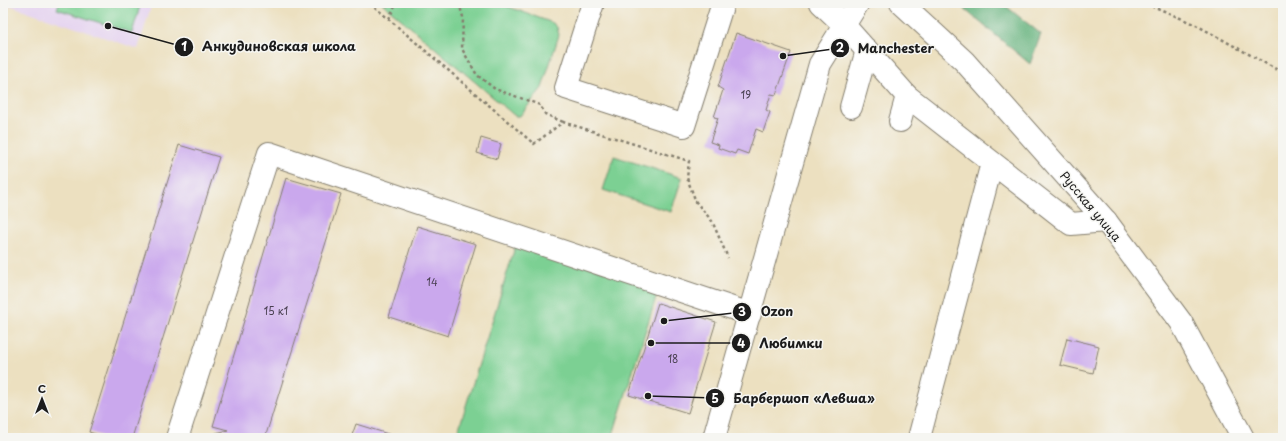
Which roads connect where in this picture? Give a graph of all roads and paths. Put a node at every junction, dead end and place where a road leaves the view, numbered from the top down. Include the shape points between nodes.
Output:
1 (370, 3) edge
2 (396, 3) edge
3 (459, 3) edge
4 (593, 3) edge
5 (723, 3) edge
6 (821, 3) edge
7 (858, 3) edge
8 (901, 3) edge
9 (1146, 3) edge
10 (389, 19) junction
11 (844, 25) junction
12 (867, 50) junction
13 (1283, 73) edge
14 (907, 96) junction
15 (851, 107) dead end
16 (900, 121) dead end
17 (563, 122) junction
18 (992, 164) junction
19 (1106, 221) junction
20 (728, 258) dead end
21 (750, 314) junction
22 (177, 438) edge
23 (714, 438) edge
24 (919, 438) edge
25 (1243, 438) edge

1 - 10 path
2 - 10 path
3 - 17 path via 462,17 462,49 477,75 495,89 540,105 545,114
4 - 5 street via 566,88 684,126
6 - 11 street
7 - 11 street
8 - 19 street, Русская улица via 964,61
9 - 13 path via 1196,25
10 - 17 path via 534,144
11 - 12 street
11 - 21 street via 820,64
12 - 14 street
12 - 15 street
14 - 16 street
14 - 18 street
17 - 20 path via 688,161 687,178 696,202 712,221
18 - 19 street via 1071,224
18 - 24 street
19 - 25 street, Русская улица via 1181,322
21 - 22 street via 269,153
21 - 23 street

